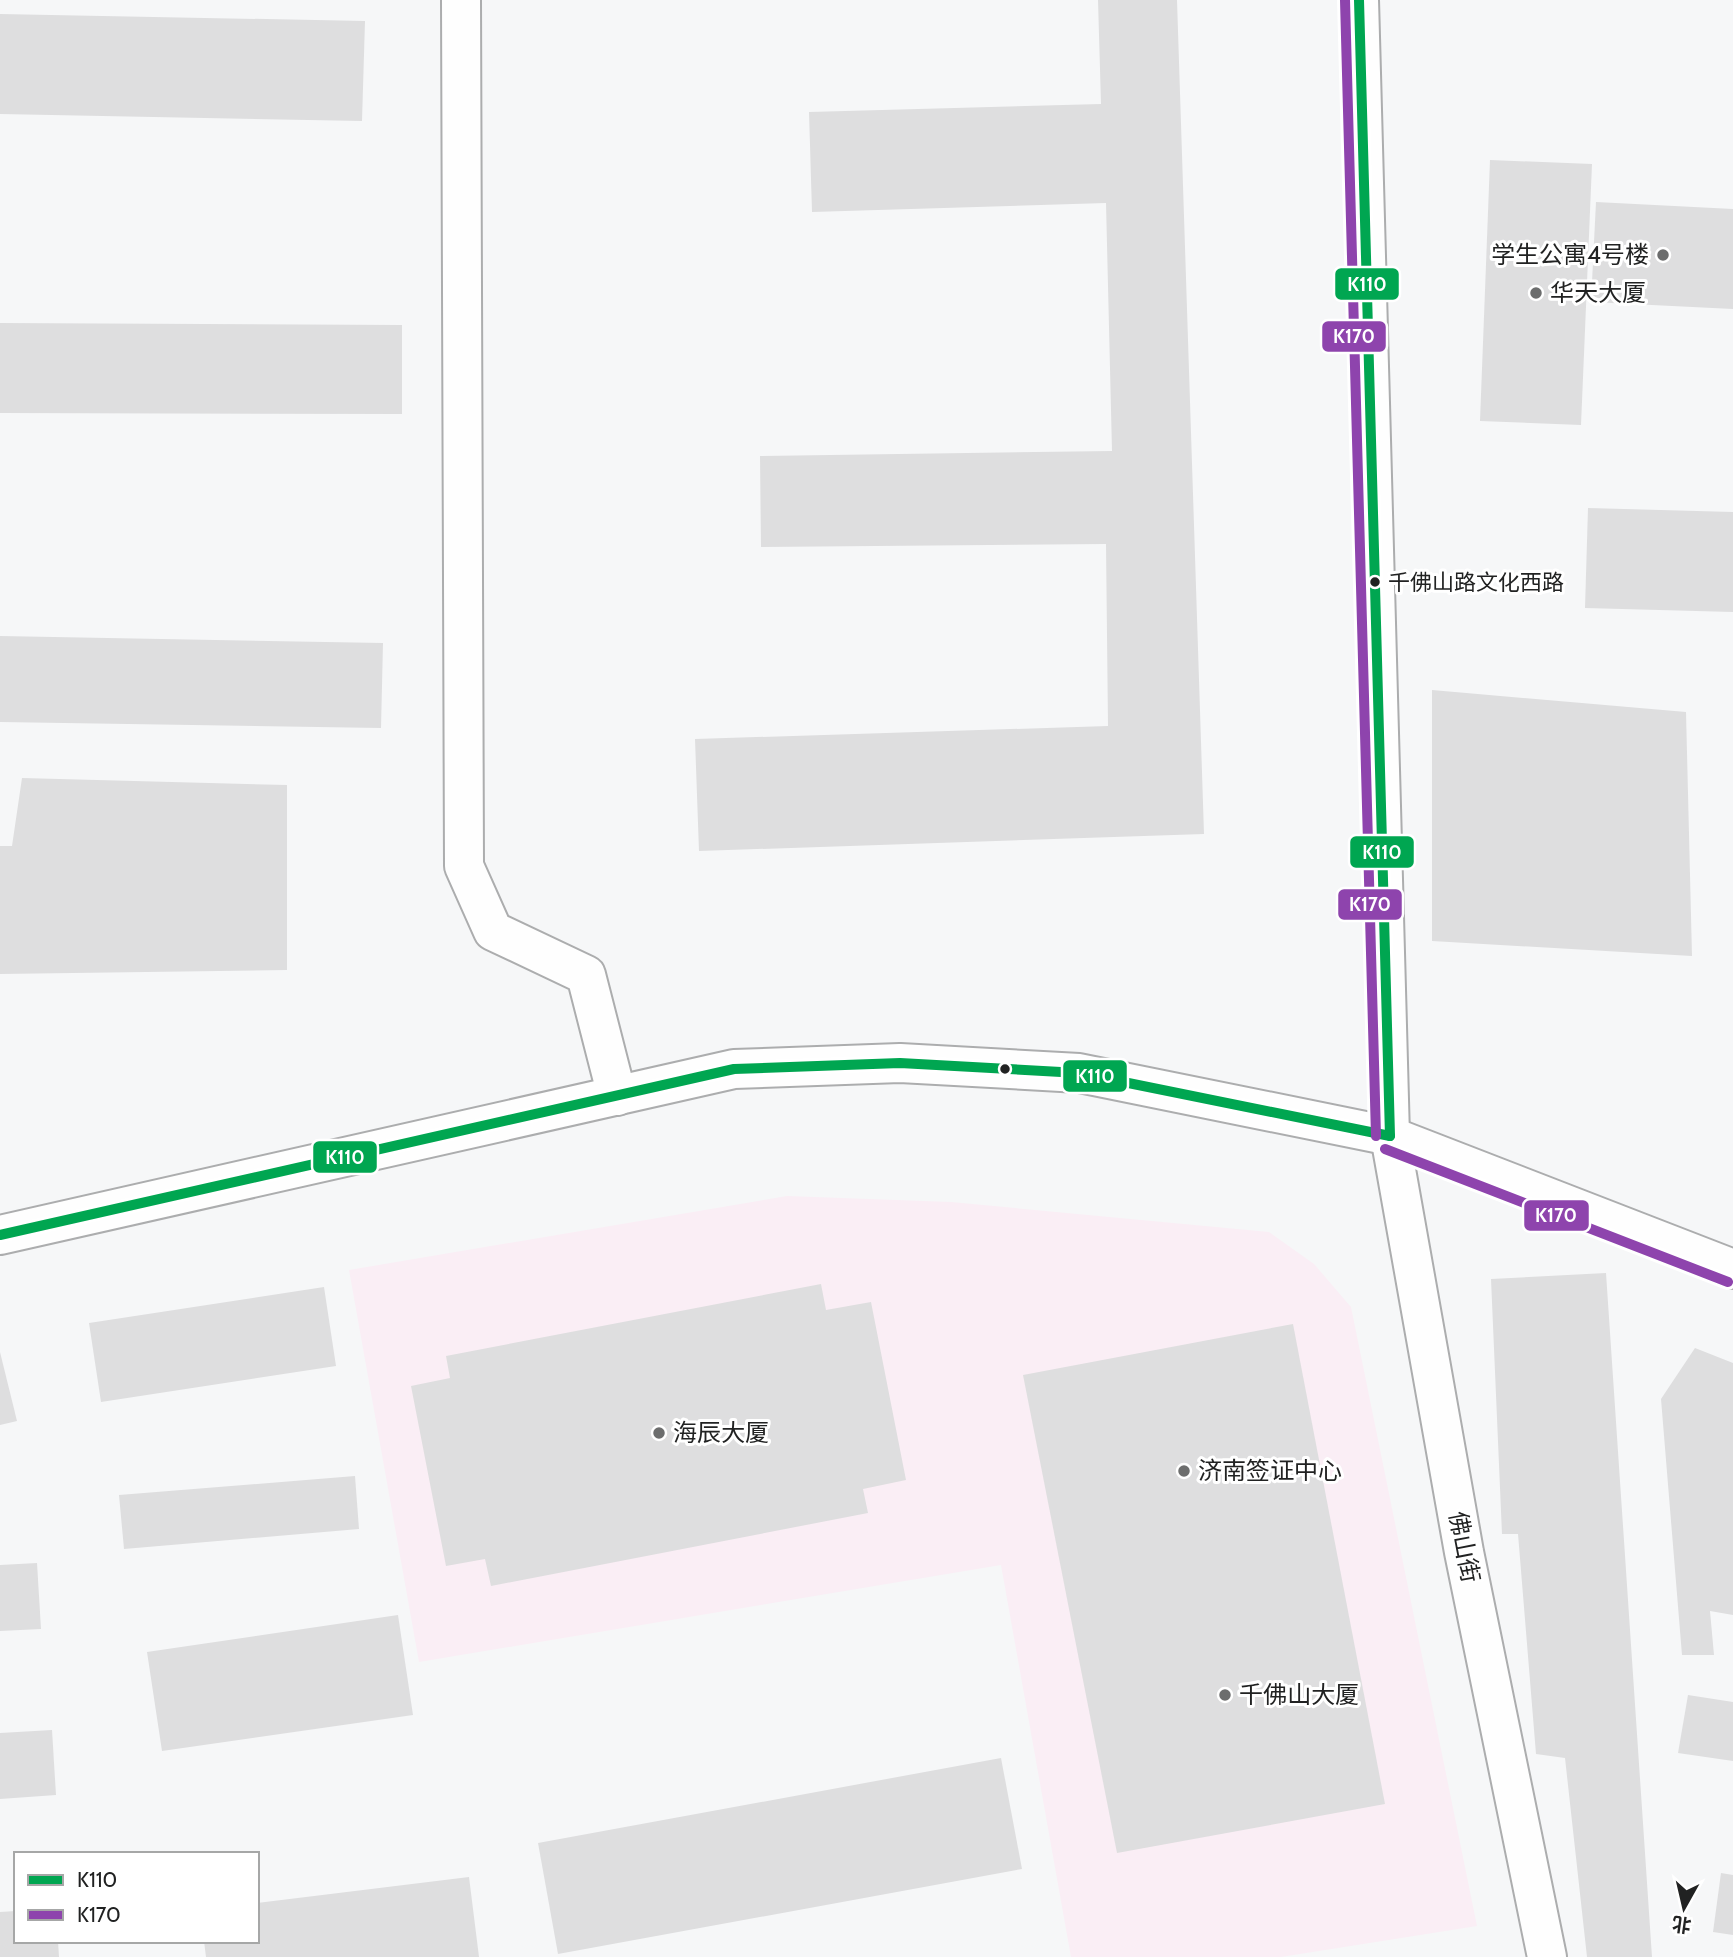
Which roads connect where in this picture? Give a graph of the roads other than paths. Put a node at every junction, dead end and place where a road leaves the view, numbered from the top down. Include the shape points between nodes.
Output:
1 (461, 0) edge
2 (1360, 0) edge
3 (617, 1096) junction
4 (1390, 1136) junction
5 (0, 1235) edge
6 (1733, 1269) edge
7 (1547, 1957) edge

1 - 3 main road via 464,866 493,930 586,975
2 - 4 main road, 佛山街
3 - 4 main road via 734,1069 900,1063 1079,1073
3 - 5 main road
4 - 6 main road
4 - 7 main road, 佛山街 via 1464,1552

